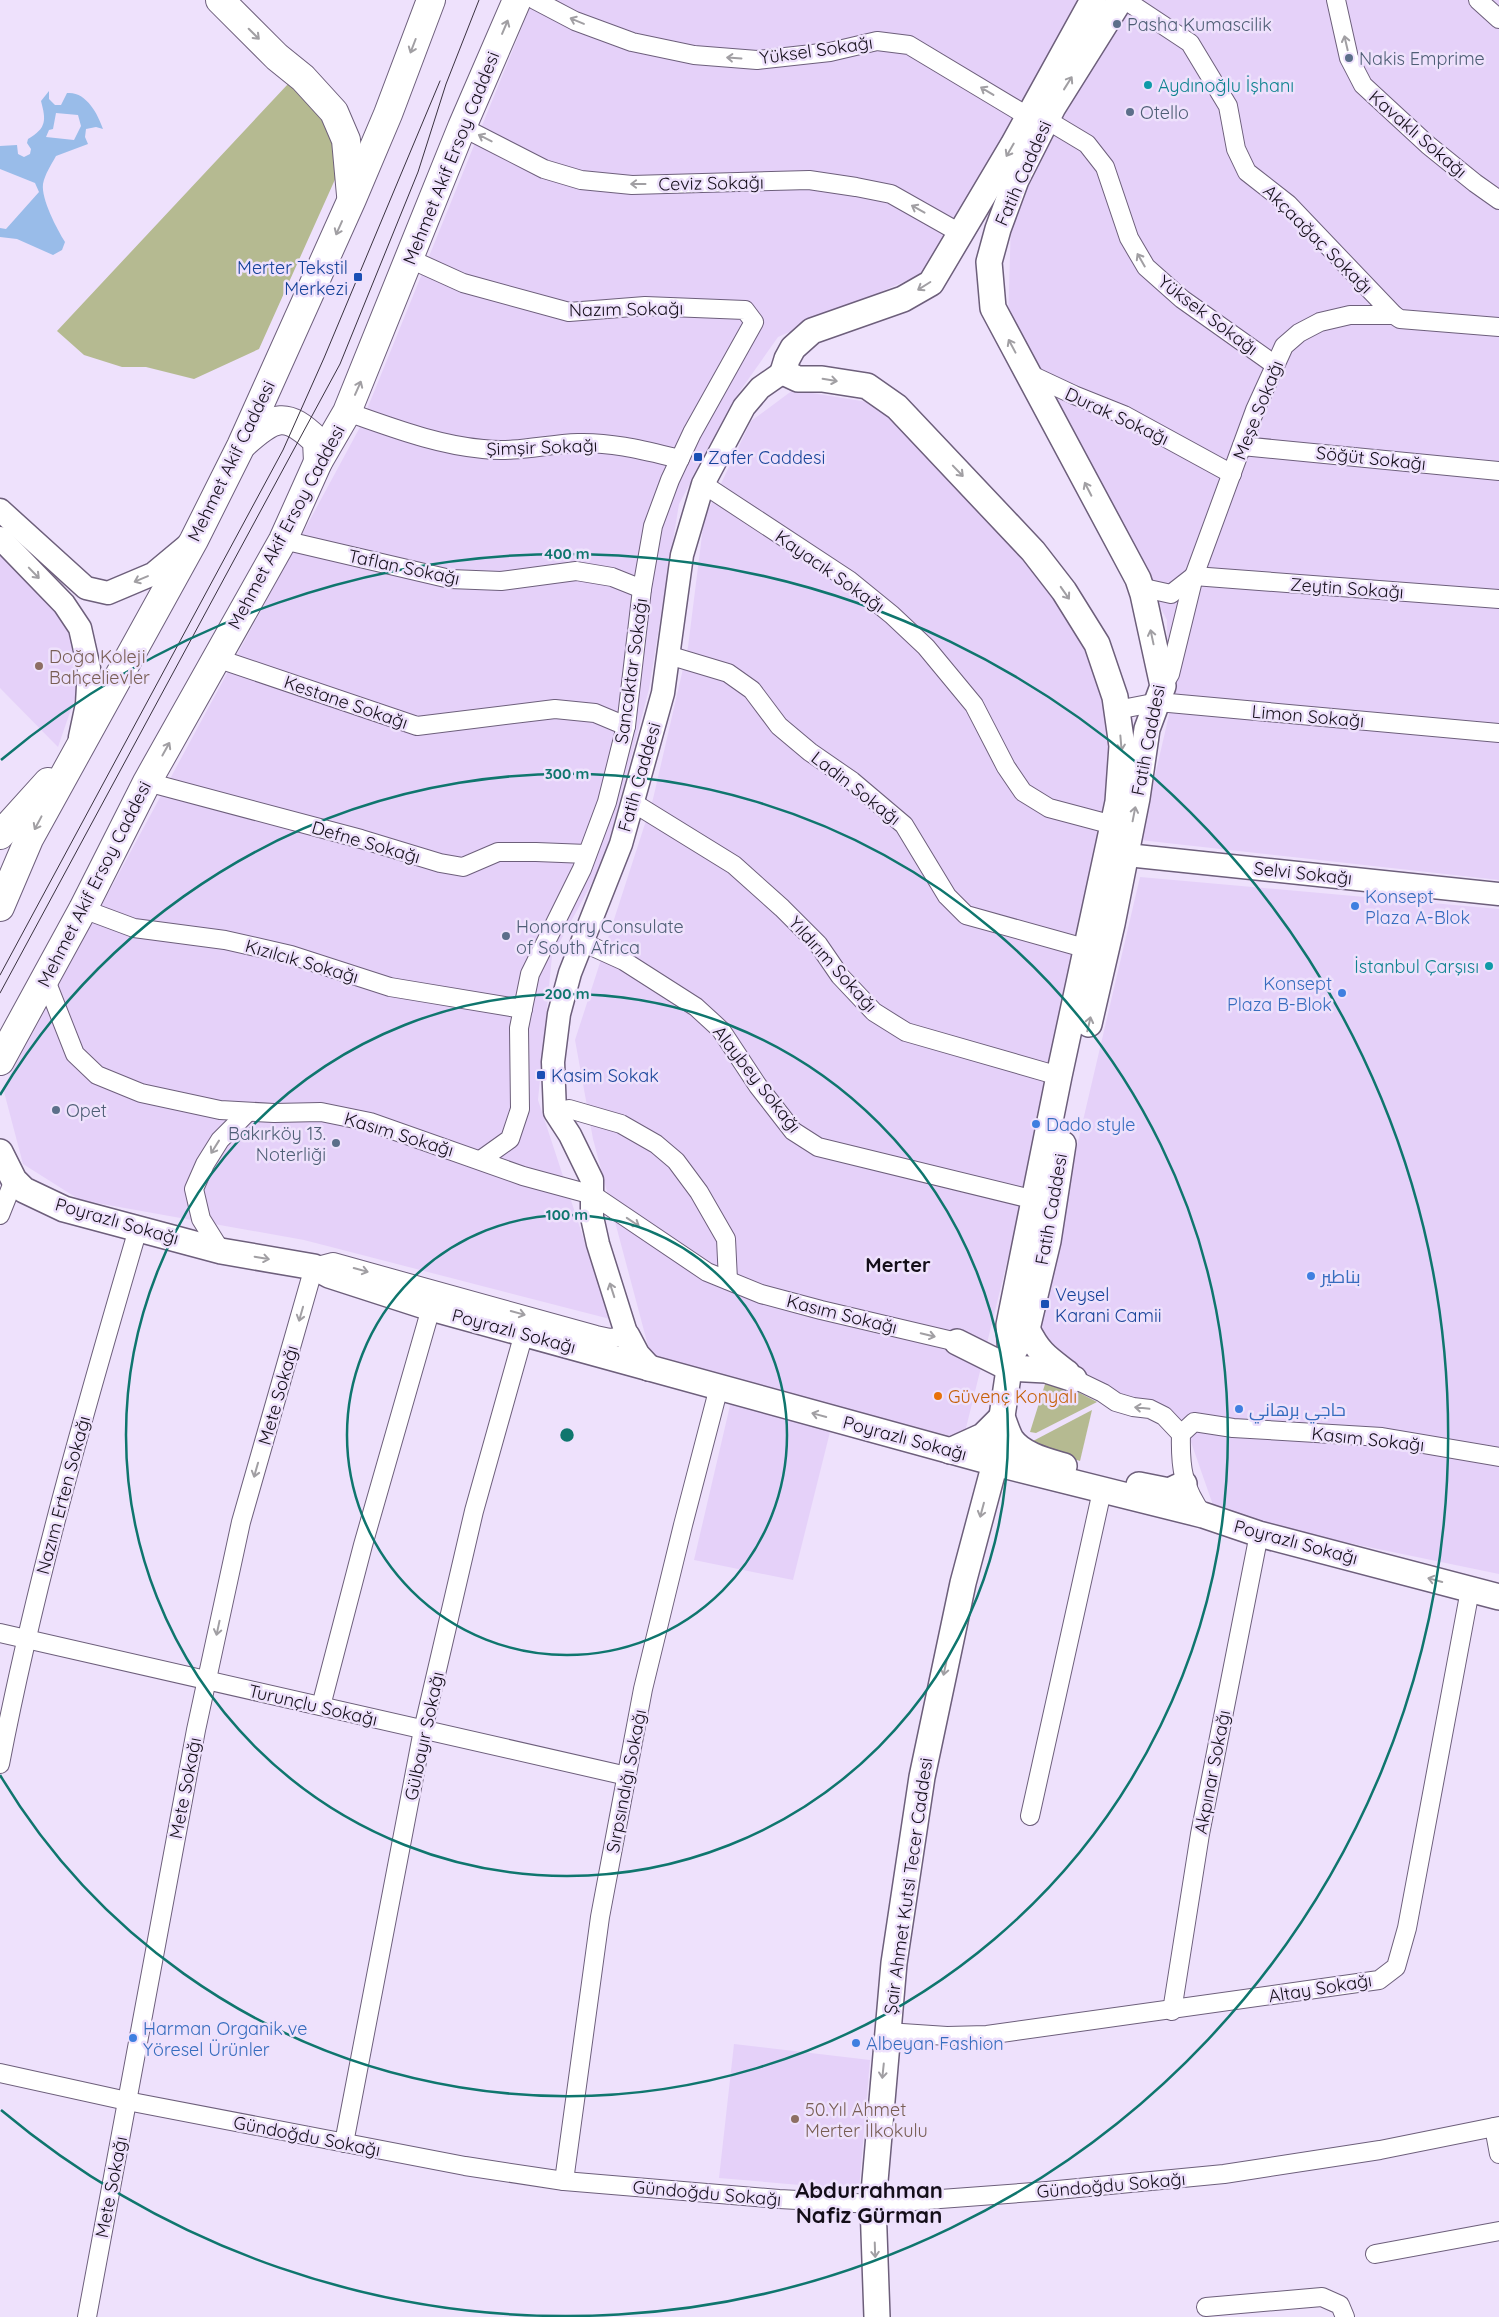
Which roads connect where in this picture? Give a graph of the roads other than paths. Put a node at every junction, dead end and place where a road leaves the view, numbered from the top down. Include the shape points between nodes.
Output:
1 (220, 0) edge
2 (431, 0) edge
3 (517, 0) edge
4 (534, 0) edge
5 (1093, 0) edge
6 (1120, 0) edge
7 (1125, 0) edge
8 (1336, 0) edge
9 (1478, 0) edge
10 (1499, 19) edge
11 (1038, 118) junction
12 (462, 127) junction
13 (352, 199) junction
14 (1499, 200) edge
15 (960, 233) junction
16 (992, 252) junction
17 (410, 259) junction
18 (1394, 315) junction
19 (754, 322) joint
20 (1499, 327) edge
21 (1275, 365) junction
22 (783, 372) junction
23 (1026, 373) junction
24 (347, 412) junction
25 (241, 446) junction
26 (1242, 446) junction
27 (680, 459) junction
28 (318, 462) junction
29 (1499, 471) edge
30 (1232, 474) junction
31 (702, 484) junction
32 (0, 510) edge
33 (0, 538) edge
34 (194, 540) junction
35 (283, 540) junction
36 (1194, 576) junction
37 (1138, 579) junction
38 (642, 589) junction
39 (1499, 599) edge
40 (668, 654) junction
41 (216, 658) junction
42 (1160, 694) junction
43 (1117, 710) junction
44 (626, 726) junction
45 (1499, 733) edge
46 (77, 749) junction
47 (147, 782) junction
48 (632, 802) junction
49 (1114, 825) junction
50 (0, 835) edge
51 (587, 854) junction
52 (1117, 854) junction
53 (1499, 894) edge
54 (0, 907) edge
55 (83, 909) junction
56 (582, 942) junction
57 (1088, 949) junction
58 (46, 978) junction
59 (523, 1009) junction
60 (8, 1039) edge
61 (0, 1061) edge
62 (1059, 1076) junction
63 (248, 1112) junction
64 (555, 1112) junction
65 (0, 1152) edge
66 (482, 1159) junction
67 (7, 1177) edge
68 (593, 1194) junction
69 (1035, 1200) junction
70 (0, 1215) edge
71 (138, 1228) junction
72 (221, 1251) junction
73 (314, 1267) junction
74 (728, 1280) junction
75 (431, 1308) junction
76 (1027, 1329) junction
77 (524, 1333) junction
78 (627, 1336) junction
79 (957, 1342) joint
80 (602, 1355) junction
81 (1010, 1362) junction
82 (650, 1368) junction
83 (1074, 1379) junction
84 (720, 1388) junction
85 (1002, 1416) junction
86 (1181, 1434) junction
87 (950, 1451) junction
88 (1499, 1457) edge
89 (995, 1463) junction
90 (1184, 1484) junction
91 (1102, 1490) junction
92 (1203, 1515) junction
93 (1259, 1534) junction
94 (1470, 1590) junction
95 (1499, 1597) edge
96 (0, 1633) edge
97 (26, 1639) junction
98 (207, 1680) junction
99 (321, 1706) junction
100 (423, 1730) junction
101 (0, 1764) edge
102 (627, 1776) junction
103 (1030, 1816) dead end
104 (1172, 2011) junction
105 (887, 2032) junction
106 (0, 2073) edge
107 (127, 2101) junction
108 (1496, 2127) edge
109 (344, 2143) junction
110 (1499, 2154) edge
111 (564, 2181) junction
112 (873, 2204) junction
113 (1499, 2231) edge
114 (1376, 2254) dead end
115 (1206, 2307) dead end
116 (87, 2317) edge
117 (877, 2317) edge
118 (1345, 2317) edge

1 -> 13 main road via 277,57 303,78 334,112 346,140
2 -> 13 main road, Mehmet Akif Caddesi
12 -> 3 main road, Mehmet Akif Ersoy Caddesi
11 -> 4 street, Yüksel Sokağı via 910,45 877,41 830,52 757,60 694,55 632,42 575,21
5 - 11 main road, Fatih Caddesi
11 -> 6 main road, Fatih Caddesi
7 - 18 street, Akçaağaç Sokağı via 1190,43 1228,106 1236,149 1247,172 1288,204
14 -> 8 street, Kavaklı Sokağı via 1428,145 1363,85 1349,58
9 - 10 street
11 -> 15 main road, Fatih Caddesi
11 - 16 main road, Fatih Caddesi
21 -> 11 street, Yüksek Sokağı via 1182,299 1146,267 1129,238 1105,167 1087,144
15 -> 12 street, Ceviz Sokağı via 891,194 856,186 808,180 632,185 581,180 544,169
12 - 17 main road, Mehmet Akif Ersoy Caddesi
13 -> 25 main road, Mehmet Akif Caddesi
15 - 16 main road via 982,240
15 -> 22 main road, Fatih Caddesi via 930,283 903,298 812,331 793,348
23 -> 16 main road, Fatih Caddesi via 993,308 989,262
17 - 19 street, Nazım Sokağı via 464,283 569,312 645,306 746,310
24 -> 17 main road, Mehmet Akif Ersoy Caddesi
18 - 20 street, Meşe Sokağı
18 - 21 street, Meşe Sokağı via 1350,316 1320,322 1284,346
19 - 27 street, Sancaktar Sokağı
21 - 26 street, Meşe Sokağı
22 - 31 street, Fatih Caddesi via 760,388 744,407
22 -> 43 main road, Fatih Caddesi via 798,380 822,379 867,386 897,407 1034,551 1067,595 1097,644
23 - 30 street, Durak Sokağı via 1124,415
37 -> 23 main road, Fatih Caddesi
24 - 27 street, Şimşir Sokağı via 430,440 483,449 522,450 578,443 623,446
24 - 28 main road, Mehmet Akif Ersoy Caddesi
25 - 28 main road via 263,426 276,421 295,422 317,442
25 - 34 main road, Mehmet Akif Caddesi
26 - 29 street, Söğüt Sokağı
26 - 30 street, Meşe Sokağı
27 - 38 street, Sancaktar Sokağı via 653,526
28 - 35 main road, Mehmet Akif Ersoy Caddesi
30 - 36 street, Meşe Sokağı
31 - 40 street, Fatih Caddesi via 682,555
31 - 49 street, Kayacık Sokağı via 849,580 926,647 974,705 1006,767 1024,792 1049,808
34 -> 32 street via 153,574 108,593 86,588
33 -> 46 street via 64,604 80,628 89,668 87,704
34 - 46 main road, Mehmet Akif Caddesi
35 - 38 street, Taflan Sokağı via 450,579 501,581 576,571 612,577
35 - 41 main road, Mehmet Akif Ersoy Caddesi
36 - 37 street via 1171,594 1144,588
36 - 39 street, Zeytin Sokağı
36 - 42 street, Meşe Sokağı via 1170,674
42 -> 37 main road, Fatih Caddesi
38 - 44 street, Sancaktar Sokağı
40 - 48 street, Fatih Caddesi via 663,693
40 - 57 street, Ladin Sokağı via 728,672 752,690 779,726 904,825 947,896 966,915
41 - 44 street, Kestane Sokağı via 418,726 555,709 595,713
47 -> 41 main road, Mehmet Akif Ersoy Caddesi
42 - 43 street, Limon Sokağı
42 - 45 street, Limon Sokağı
52 -> 42 main road, Fatih Caddesi via 1137,798 1147,729
43 -> 49 main road, Fatih Caddesi via 1122,746
44 - 51 street, Sancaktar Sokağı via 607,802
46 - 50 main road
46 -> 54 main road, Mehmet Akif Caddesi via 29,839
47 - 51 street, Defne Sokağı via 463,867 498,852
47 - 55 main road, Mehmet Akif Ersoy Caddesi
48 - 56 street, Fatih Caddesi via 621,844
48 - 62 street, Yıldırım Sokağı via 734,866 776,902 818,944 840,976 874,1012 906,1032
49 - 52 main road, Fatih Caddesi
51 - 59 street, Sancaktar Sokağı via 530,974
52 - 53 street, Selvi Sokağı
52 - 57 main road, Fatih Caddesi
76 -> 52 main road, Fatih Caddesi via 1048,1241 1066,1125
55 - 58 main road, Mehmet Akif Ersoy Caddesi
55 - 59 street, Kızılcık Sokağı via 134,928 225,940 291,955 390,987
56 - 64 street, Fatih Caddesi via 559,1014 554,1062
56 - 69 street, Alaybey Sokağı via 624,961 696,1007 721,1030 793,1131 818,1147
57 - 62 main road, Fatih Caddesi
58 - 60 main road, Mehmet Akif Ersoy Caddesi
58 - 63 street, Kasım Sokağı via 74,1054 97,1075 141,1093 220,1110
59 - 66 street, Sancaktar Sokağı via 519,1028 520,1109 510,1139
60 - 61 main road, Mehmet Akif Ersoy Caddesi
62 - 69 main road, Fatih Caddesi
63 - 66 street, Kasım Sokağı via 322,1112 370,1122
63 -> 72 street via 220,1140 194,1189 201,1219
64 - 68 street, Fatih Caddesi via 592,1180
64 - 74 street via 569,1109 621,1124 656,1144 676,1161 699,1192 726,1239
65 - 67 main road, Poyrazlı Sokağı
66 - 68 street, Kasım Sokağı via 524,1176
67 - 70 street
67 - 71 main road, Poyrazlı Sokağı via 24,1190 64,1209
68 -> 74 street, Kasım Sokağı via 707,1272
78 -> 68 street, Fatih Caddesi via 598,1244 592,1216
69 - 81 main road, Fatih Caddesi via 1009,1325
71 - 72 main road, Poyrazlı Sokağı
71 - 97 street, Nazım Erten Sokağı via 72,1456
72 -> 73 main road, Poyrazlı Sokağı
73 - 75 main road, Poyrazlı Sokağı via 329,1275
73 -> 78 street, Poyrazlı Sokağı via 333,1262 596,1335 610,1338
73 -> 98 street, Mete Sokağı via 241,1522
74 -> 79 street, Kasım Sokağı via 761,1294
75 - 77 main road, Poyrazlı Sokağı
75 - 99 street
76 - 81 main road, Fatih Caddesi
76 - 83 main road via 1045,1357
77 - 80 main road, Poyrazlı Sokağı
77 - 100 street, Gülbayır Sokağı via 474,1511
78 - 80 main road via 617,1351
78 - 82 main road via 636,1355
79 - 81 main road
80 - 82 main road, Poyrazlı Sokağı
81 - 83 main road
81 - 85 main road, Fatih Caddesi
82 - 84 main road, Poyrazlı Sokağı
86 -> 83 street via 1164,1416 1150,1409 1116,1402
87 -> 84 main road, Poyrazlı Sokağı
84 - 102 street, Sırpsındığı Sokağı via 648,1670
85 - 87 main road via 983,1436
85 - 89 main road, Fatih Caddesi
85 - 90 main road via 1012,1440 1043,1460 1161,1490 1169,1491
86 - 88 street, Kasım Sokağı via 1194,1422 1234,1428 1382,1437
86 - 90 street
87 - 89 main road, Poyrazlı Sokağı
89 - 91 main road, Poyrazlı Sokağı
89 -> 105 main road, Şair Ahmet Kutsi Tecer Caddesi via 963,1583 922,1777
90 - 92 street
91 - 92 main road, Poyrazlı Sokağı
91 - 103 street
92 - 93 main road, Poyrazlı Sokağı
94 -> 93 main road, Poyrazlı Sokağı
93 - 104 street, Akpınar Sokağı via 1200,1834
94 - 95 main road, Poyrazlı Sokağı
94 - 104 street, Altay Sokağı via 1408,1928 1396,1967 1379,1980
96 - 97 street, Turunçlu Sokağı
97 - 98 street, Turunçlu Sokağı
97 - 101 street, Nazım Erten Sokağı
98 - 99 street, Turunçlu Sokağı
98 - 107 street, Mete Sokağı
99 - 100 street, Turunçlu Sokağı
100 - 102 street, Turunçlu Sokağı
100 - 109 street, Gülbayır Sokağı
102 - 111 street, Sırpsındığı Sokağı via 600,1917
104 - 105 street, Altay Sokağı via 987,2035
105 -> 112 main road, Şair Ahmet Kutsi Tecer Caddesi
106 - 107 street
107 - 109 street, Gündoğdu Sokağı
107 - 116 street, Mete Sokağı
108 - 110 street
108 - 112 street, Gündoğdu Sokağı via 1380,2150 1224,2174
109 - 111 street, Gündoğdu Sokağı
111 - 112 street, Gündoğdu Sokağı via 731,2196
112 -> 117 main road, Şair Ahmet Kutsi Tecer Caddesi
113 - 114 street
115 - 118 street via 1322,2297 1340,2305

